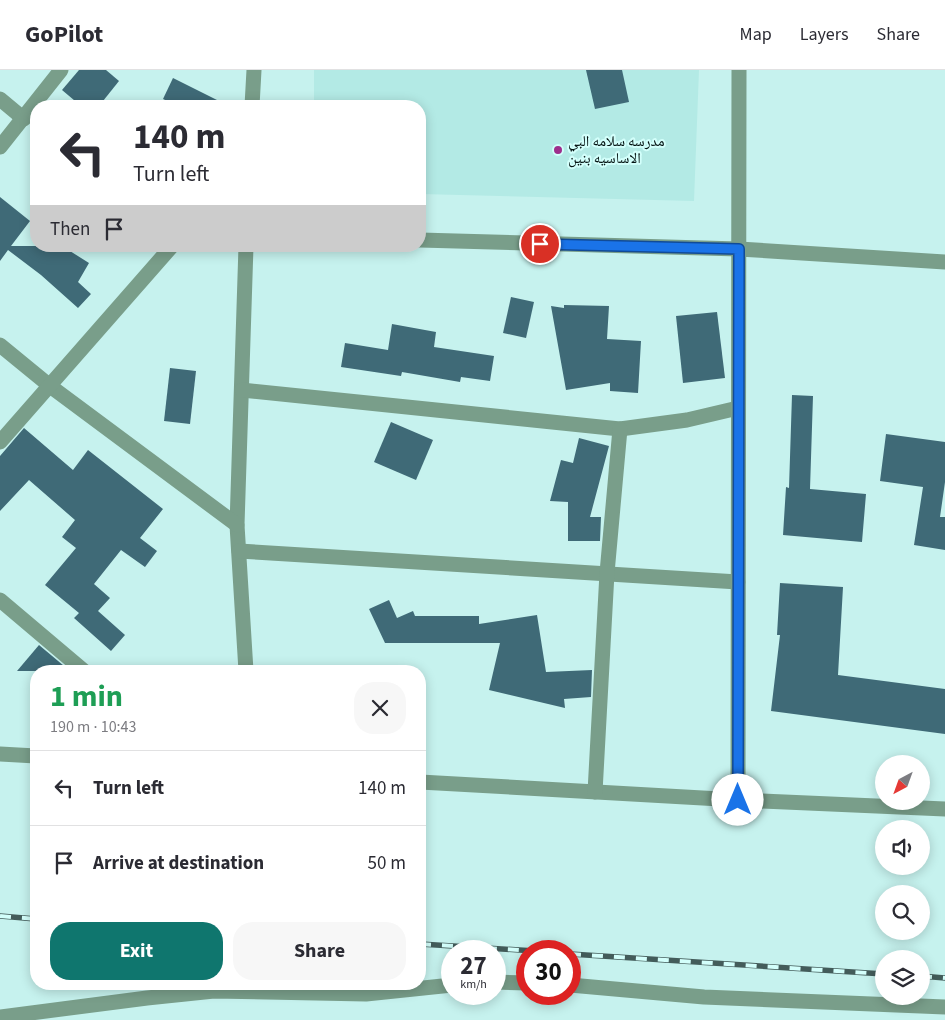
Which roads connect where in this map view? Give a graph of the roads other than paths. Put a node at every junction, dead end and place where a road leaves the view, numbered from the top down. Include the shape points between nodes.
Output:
1 (61, 70) edge
2 (254, 70) edge
3 (739, 70) edge
4 (0, 99) edge
5 (38, 100) edge
6 (252, 100) edge
7 (30, 111) edge
8 (24, 119) junction
9 (0, 147) edge
10 (426, 240) edge
11 (739, 249) junction
12 (167, 252) edge
13 (246, 252) edge
14 (945, 262) edge
15 (0, 345) edge
16 (50, 386) junction
17 (242, 390) junction
18 (738, 408) junction
19 (620, 429) junction
20 (0, 442) edge
21 (237, 525) junction
22 (239, 551) junction
23 (607, 573) junction
24 (738, 582) junction
25 (0, 600) edge
26 (77, 665) edge
27 (246, 665) edge
28 (0, 754) edge
29 (30, 756) edge
30 (426, 782) edge
31 (594, 792) junction
32 (738, 800) junction
33 (945, 809) edge
34 (581, 985) edge
35 (441, 986) edge
36 (426, 988) edge
37 (404, 990) edge
38 (945, 1007) edge
39 (0, 1017) edge

1 - 5 street
2 - 6 street
3 - 11 street
4 - 8 street
7 - 8 street
8 - 9 street
10 - 11 street
11 - 14 street
11 - 18 street
12 - 16 street
13 - 17 street
15 - 16 street
16 - 20 street
16 - 21 street
17 - 19 street
17 - 21 street
18 - 19 street via 687,420
18 - 24 street
19 - 23 street
21 - 22 street
22 - 23 street
22 - 27 street
23 - 24 street
23 - 31 street
24 - 32 street
25 - 26 street
28 - 29 street
30 - 31 street
31 - 32 street
32 - 33 street
34 - 38 street via 704,997
35 - 36 street
37 - 39 street via 366,994 214,992

